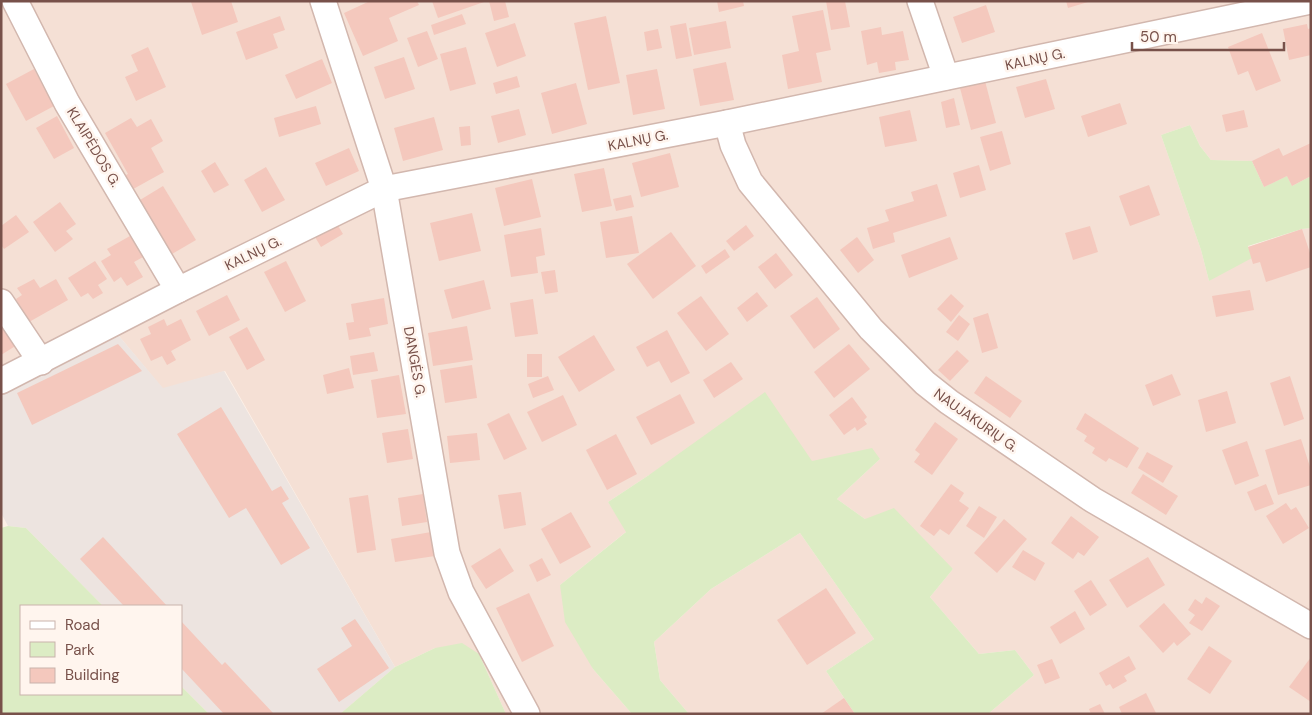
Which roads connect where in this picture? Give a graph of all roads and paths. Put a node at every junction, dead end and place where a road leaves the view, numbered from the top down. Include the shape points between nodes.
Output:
1 (15, 1) edge
2 (323, 1) edge
3 (920, 1) edge
4 (1311, 1) edge
5 (946, 77) junction
6 (727, 123) junction
7 (384, 189) junction
8 (178, 290) junction
9 (1, 302) edge
10 (40, 362) junction
11 (1, 381) edge
12 (1311, 626) edge
13 (527, 714) edge

1 - 8 street, KLAIPĖDOS G. via 67,103
2 - 7 street, DANGĖS G.
3 - 5 street
4 - 5 street, KALNŲ G.
5 - 6 street, KALNŲ G.
6 - 7 street, KALNŲ G.
6 - 12 street, NAUJAKURIŲ G. via 750,182 871,329 925,383 1093,500
7 - 8 street, KALNŲ G.
7 - 13 street, DANGĖS G. via 446,553 461,592
8 - 10 street, KALNŲ G.
9 - 10 street
10 - 11 street, KALNŲ G.

